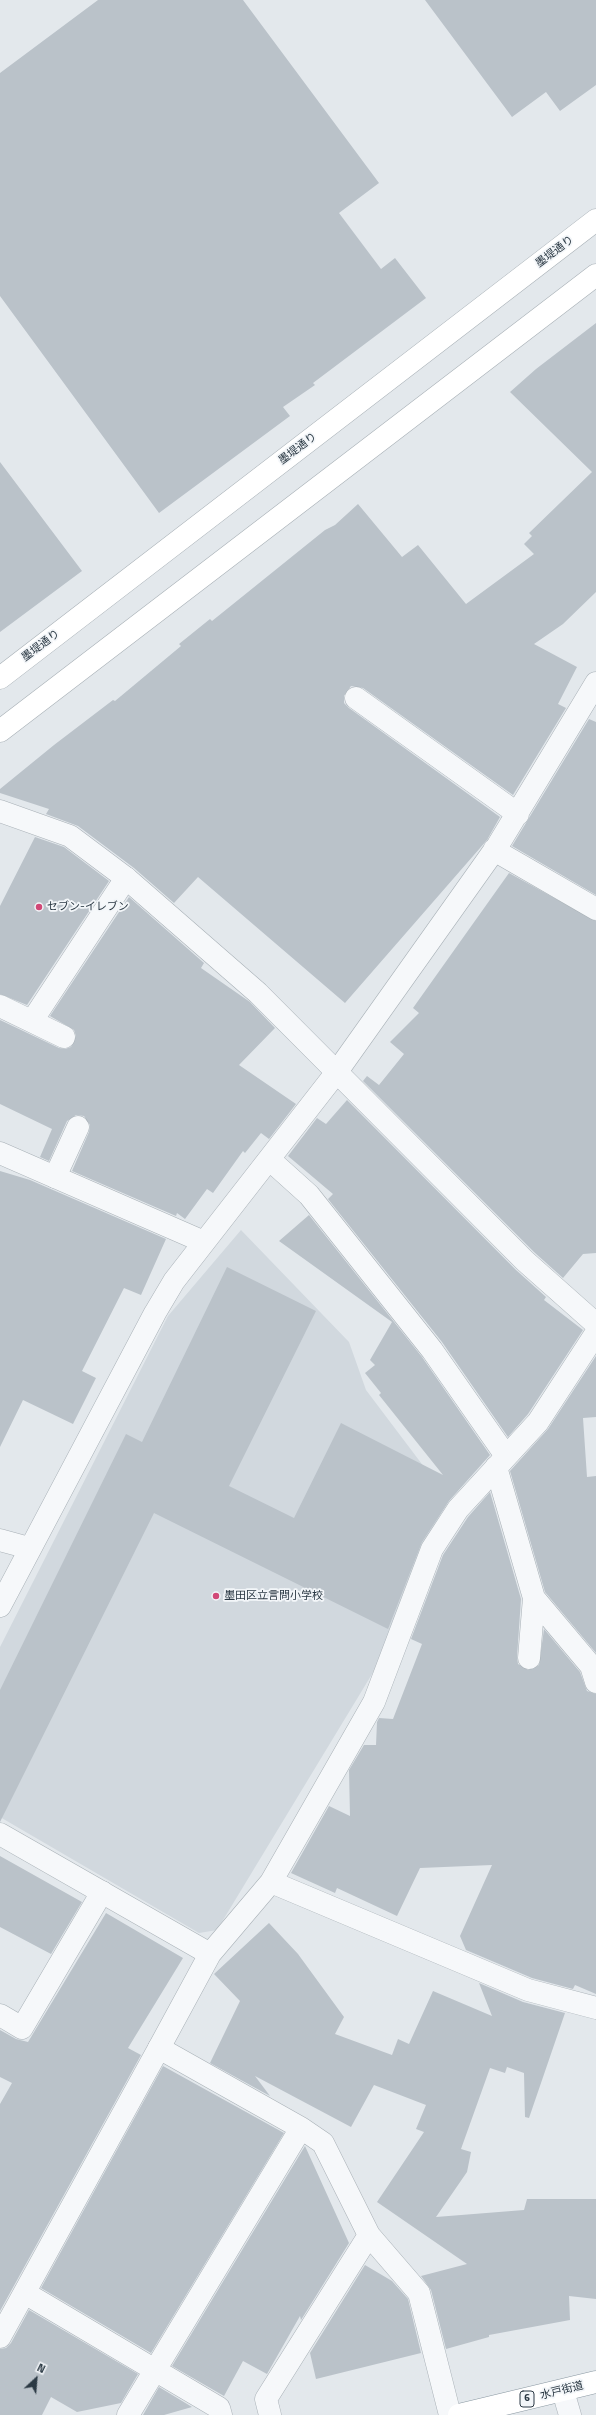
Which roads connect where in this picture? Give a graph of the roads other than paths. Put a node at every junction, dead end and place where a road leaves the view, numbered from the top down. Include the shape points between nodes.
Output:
1 (596, 220) edge
2 (596, 275) edge
3 (0, 678) edge
4 (596, 683) edge
5 (356, 698) dead end
6 (0, 731) edge
7 (0, 811) edge
8 (518, 814) junction
9 (494, 850) junction
10 (126, 878) junction
11 (596, 909) edge
12 (0, 1006) edge
13 (32, 1021) junction
14 (64, 1037) dead end
15 (336, 1072) junction
16 (78, 1127) dead end
17 (0, 1153) edge
18 (268, 1159) junction
19 (54, 1177) junction
20 (204, 1242) junction
21 (596, 1324) edge
22 (596, 1333) edge
23 (501, 1462) junction
24 (0, 1540) edge
25 (29, 1548) junction
26 (534, 1598) junction
27 (0, 1606) edge
28 (529, 1658) dead end
29 (596, 1682) edge
30 (0, 1834) edge
31 (271, 1882) junction
32 (102, 1892) junction
33 (210, 1954) junction
34 (596, 2008) edge
35 (0, 2015) edge
36 (159, 2048) junction
37 (300, 2128) junction
38 (369, 2235) junction
39 (25, 2293) junction
40 (0, 2338) edge
41 (155, 2370) junction
42 (596, 2382) edge
43 (563, 2391) junction
44 (471, 2414) edge
45 (128, 2415) edge
46 (221, 2415) edge
47 (270, 2415) edge
48 (450, 2415) edge
49 (570, 2415) edge

1 - 3 main road, 墨堤通り
2 - 6 main road
4 - 8 street
5 - 8 street
7 - 10 street via 70,836
8 - 9 street
9 - 11 street
9 - 15 street
10 - 13 street
10 - 15 street via 258,993
12 - 13 street
13 - 14 street
15 - 18 street
15 - 21 street via 525,1261
16 - 19 street
17 - 19 street
18 - 20 street
18 - 23 street via 309,1196 432,1350
19 - 20 street
20 - 25 street via 174,1281 155,1313
22 - 23 street via 538,1422
23 - 26 street
23 - 31 street via 458,1509 432,1549 374,1702
24 - 25 street
25 - 27 street
26 - 28 street
26 - 29 street via 591,1666
30 - 32 street
31 - 33 street
31 - 34 street via 528,1990
32 - 33 street
32 - 35 street via 22,2028
33 - 36 street
36 - 37 street
36 - 39 street
37 - 38 street via 322,2143
37 - 41 street
38 - 47 street via 266,2398
38 - 48 street via 419,2293
39 - 40 street
39 - 41 street
41 - 45 street
41 - 46 street via 219,2408
42 - 43 main road, 水戸街道 / 6
43 - 44 main road, 水戸街道 / 6
43 - 49 street

